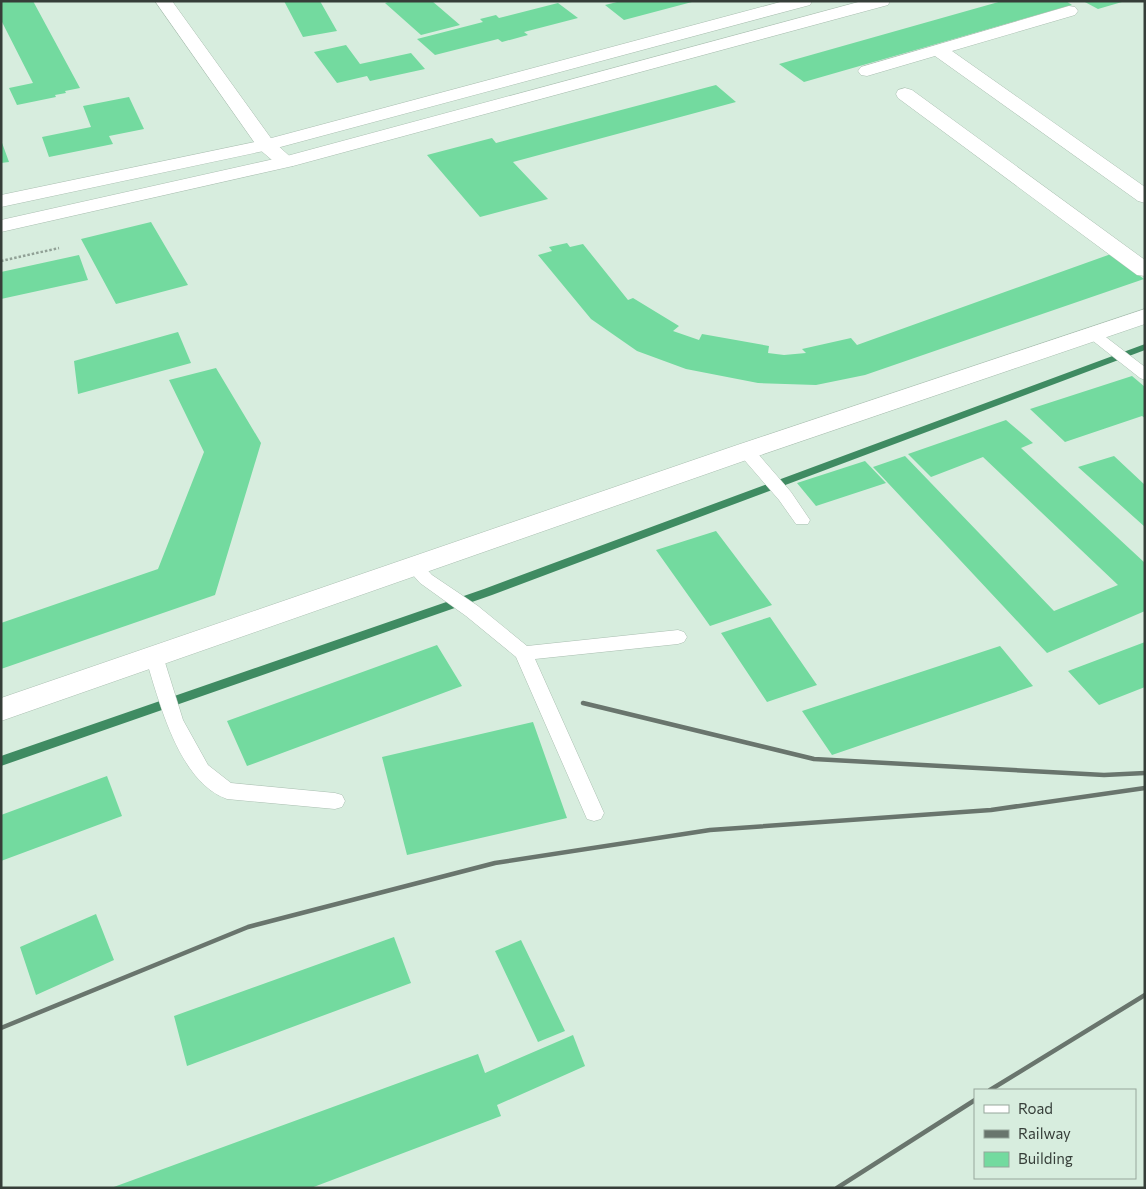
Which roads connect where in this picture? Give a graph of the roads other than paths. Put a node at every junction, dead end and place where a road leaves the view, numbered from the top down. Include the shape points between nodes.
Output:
1 (163, 1) edge
2 (804, 1) edge
3 (882, 1) edge
4 (1069, 11) dead end
5 (938, 50) junction
6 (867, 71) dead end
7 (905, 94) dead end
8 (266, 145) junction
9 (286, 162) junction
10 (1145, 197) edge
11 (1, 201) edge
12 (1, 226) edge
13 (1145, 270) edge
14 (1145, 316) edge
15 (1100, 340) junction
16 (1139, 371) edge
17 (752, 458) junction
18 (802, 520) dead end
19 (420, 572) junction
20 (678, 638) dead end
21 (523, 653) junction
22 (154, 656) junction
23 (1, 710) edge
24 (335, 801) dead end
25 (594, 814) dead end

1 - 8 street
2 - 8 street
3 - 9 street
4 - 5 street
5 - 6 street
5 - 10 street
7 - 13 street
8 - 9 street
8 - 11 street
9 - 12 street
14 - 15 street
15 - 16 lane
15 - 17 street
17 - 18 lane
17 - 19 street
19 - 21 lane
19 - 22 street
20 - 21 lane
21 - 25 lane
22 - 23 street
22 - 24 lane via 174,720 201,770 227,791

